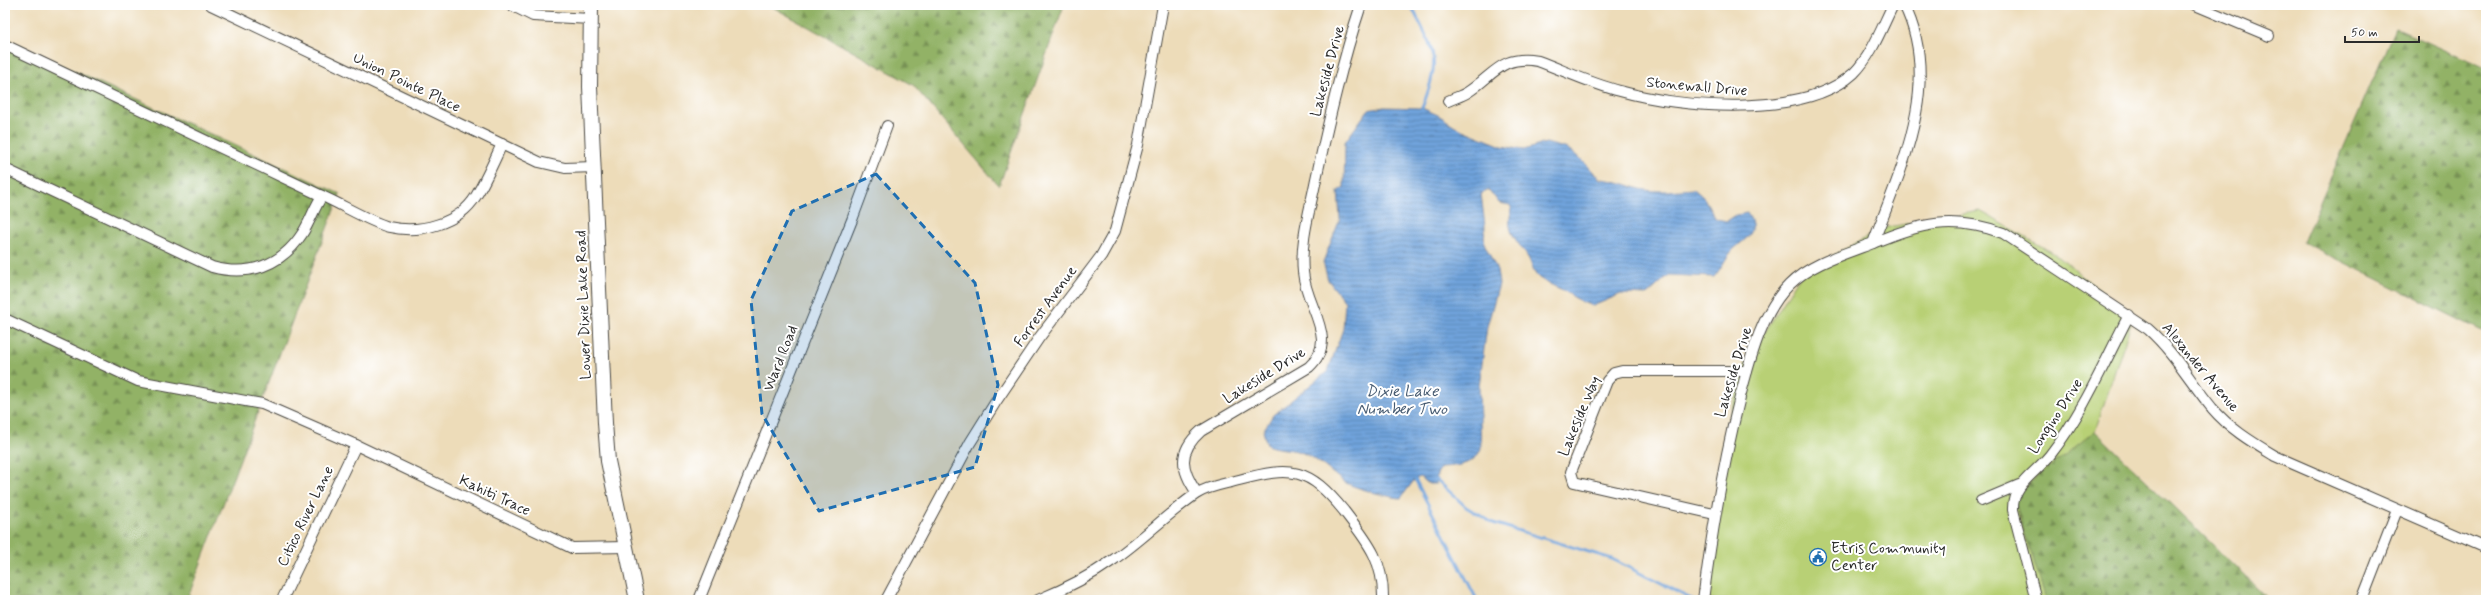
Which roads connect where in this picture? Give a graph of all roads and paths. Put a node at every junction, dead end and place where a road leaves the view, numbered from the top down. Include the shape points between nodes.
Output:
1 (211, 5) edge
2 (511, 5) edge
3 (591, 5) edge
4 (1163, 5) edge
5 (1361, 5) edge
6 (1893, 5) edge
7 (1904, 5) edge
8 (2194, 5) edge
9 (591, 19) junction
10 (2269, 36) dead end
11 (5, 45) edge
12 (1448, 101) dead end
13 (888, 126) dead end
14 (502, 144) junction
15 (594, 167) junction
16 (5, 169) edge
17 (322, 196) junction
18 (1873, 243) junction
19 (2129, 314) junction
20 (5, 319) edge
21 (1746, 371) junction
22 (356, 445) junction
23 (2019, 485) junction
24 (1197, 493) junction
25 (1981, 501) dead end
26 (2397, 510) junction
27 (1714, 514) junction
28 (626, 547) junction
29 (2486, 548) edge
30 (282, 600) edge
31 (637, 600) edge
32 (699, 600) edge
33 (886, 600) edge
34 (1038, 600) edge
35 (1383, 600) edge
36 (1703, 600) edge
37 (2036, 600) edge
38 (2362, 600) edge

1 - 14 street, Union Pointe Place
2 - 9 street via 533,16
3 - 9 street, Lower Dixie Lake Road
4 - 33 street, Forrest Avenue via 1138,145 1115,231 1101,256 1039,338 970,443
5 - 24 street, Lakeside Drive via 1335,90 1302,252 1306,291 1323,334 1322,351 1309,367 1201,431 1192,439 1185,451 1183,466
6 - 12 street, Stonewall Drive via 1868,54 1854,72 1833,86 1780,104 1752,106 1649,98 1618,91 1525,58 1503,64 1467,93
7 - 18 street via 1917,39 1921,65 1920,90 1906,154
8 - 10 street
9 - 15 street, Lower Dixie Lake Road via 590,87
11 - 17 street
13 - 32 street, Ward Road
14 - 15 street, Union Pointe Place via 539,162 566,168
14 - 17 street via 476,197 461,213 443,222 421,228 388,227
15 - 28 street, Lower Dixie Lake Road via 608,461
16 - 17 street via 212,267 229,272 252,270 288,252 303,233
18 - 19 street, Alexander Avenue via 1908,228 1932,223 1959,222 1986,227 2019,241
18 - 21 street, Lakeside Drive via 1812,269 1789,285 1776,302 1761,331
19 - 23 street, Longino Drive via 2058,445 2042,465
19 - 26 street, Alexander Avenue via 2164,343 2212,408 2245,438 2275,456
20 - 22 street, Kahiti Trace via 138,382 262,404
21 - 27 street, Lakeside Drive via 1728,441
21 - 27 street, Lakeside Way via 1614,373 1607,381 1571,472 1574,482
22 - 28 street, Kahiti Trace via 572,548
22 - 30 street, Citico River Lane
23 - 25 street
23 - 37 street, Longino Drive via 2012,500 2013,510
24 - 34 street via 1088,577
24 - 35 street via 1273,471 1293,472 1312,479 1328,492 1370,545 1381,571
26 - 29 street, Alexander Avenue
26 - 38 street
27 - 36 street, Lakeside Drive
28 - 31 street, Lower Dixie Lake Road

